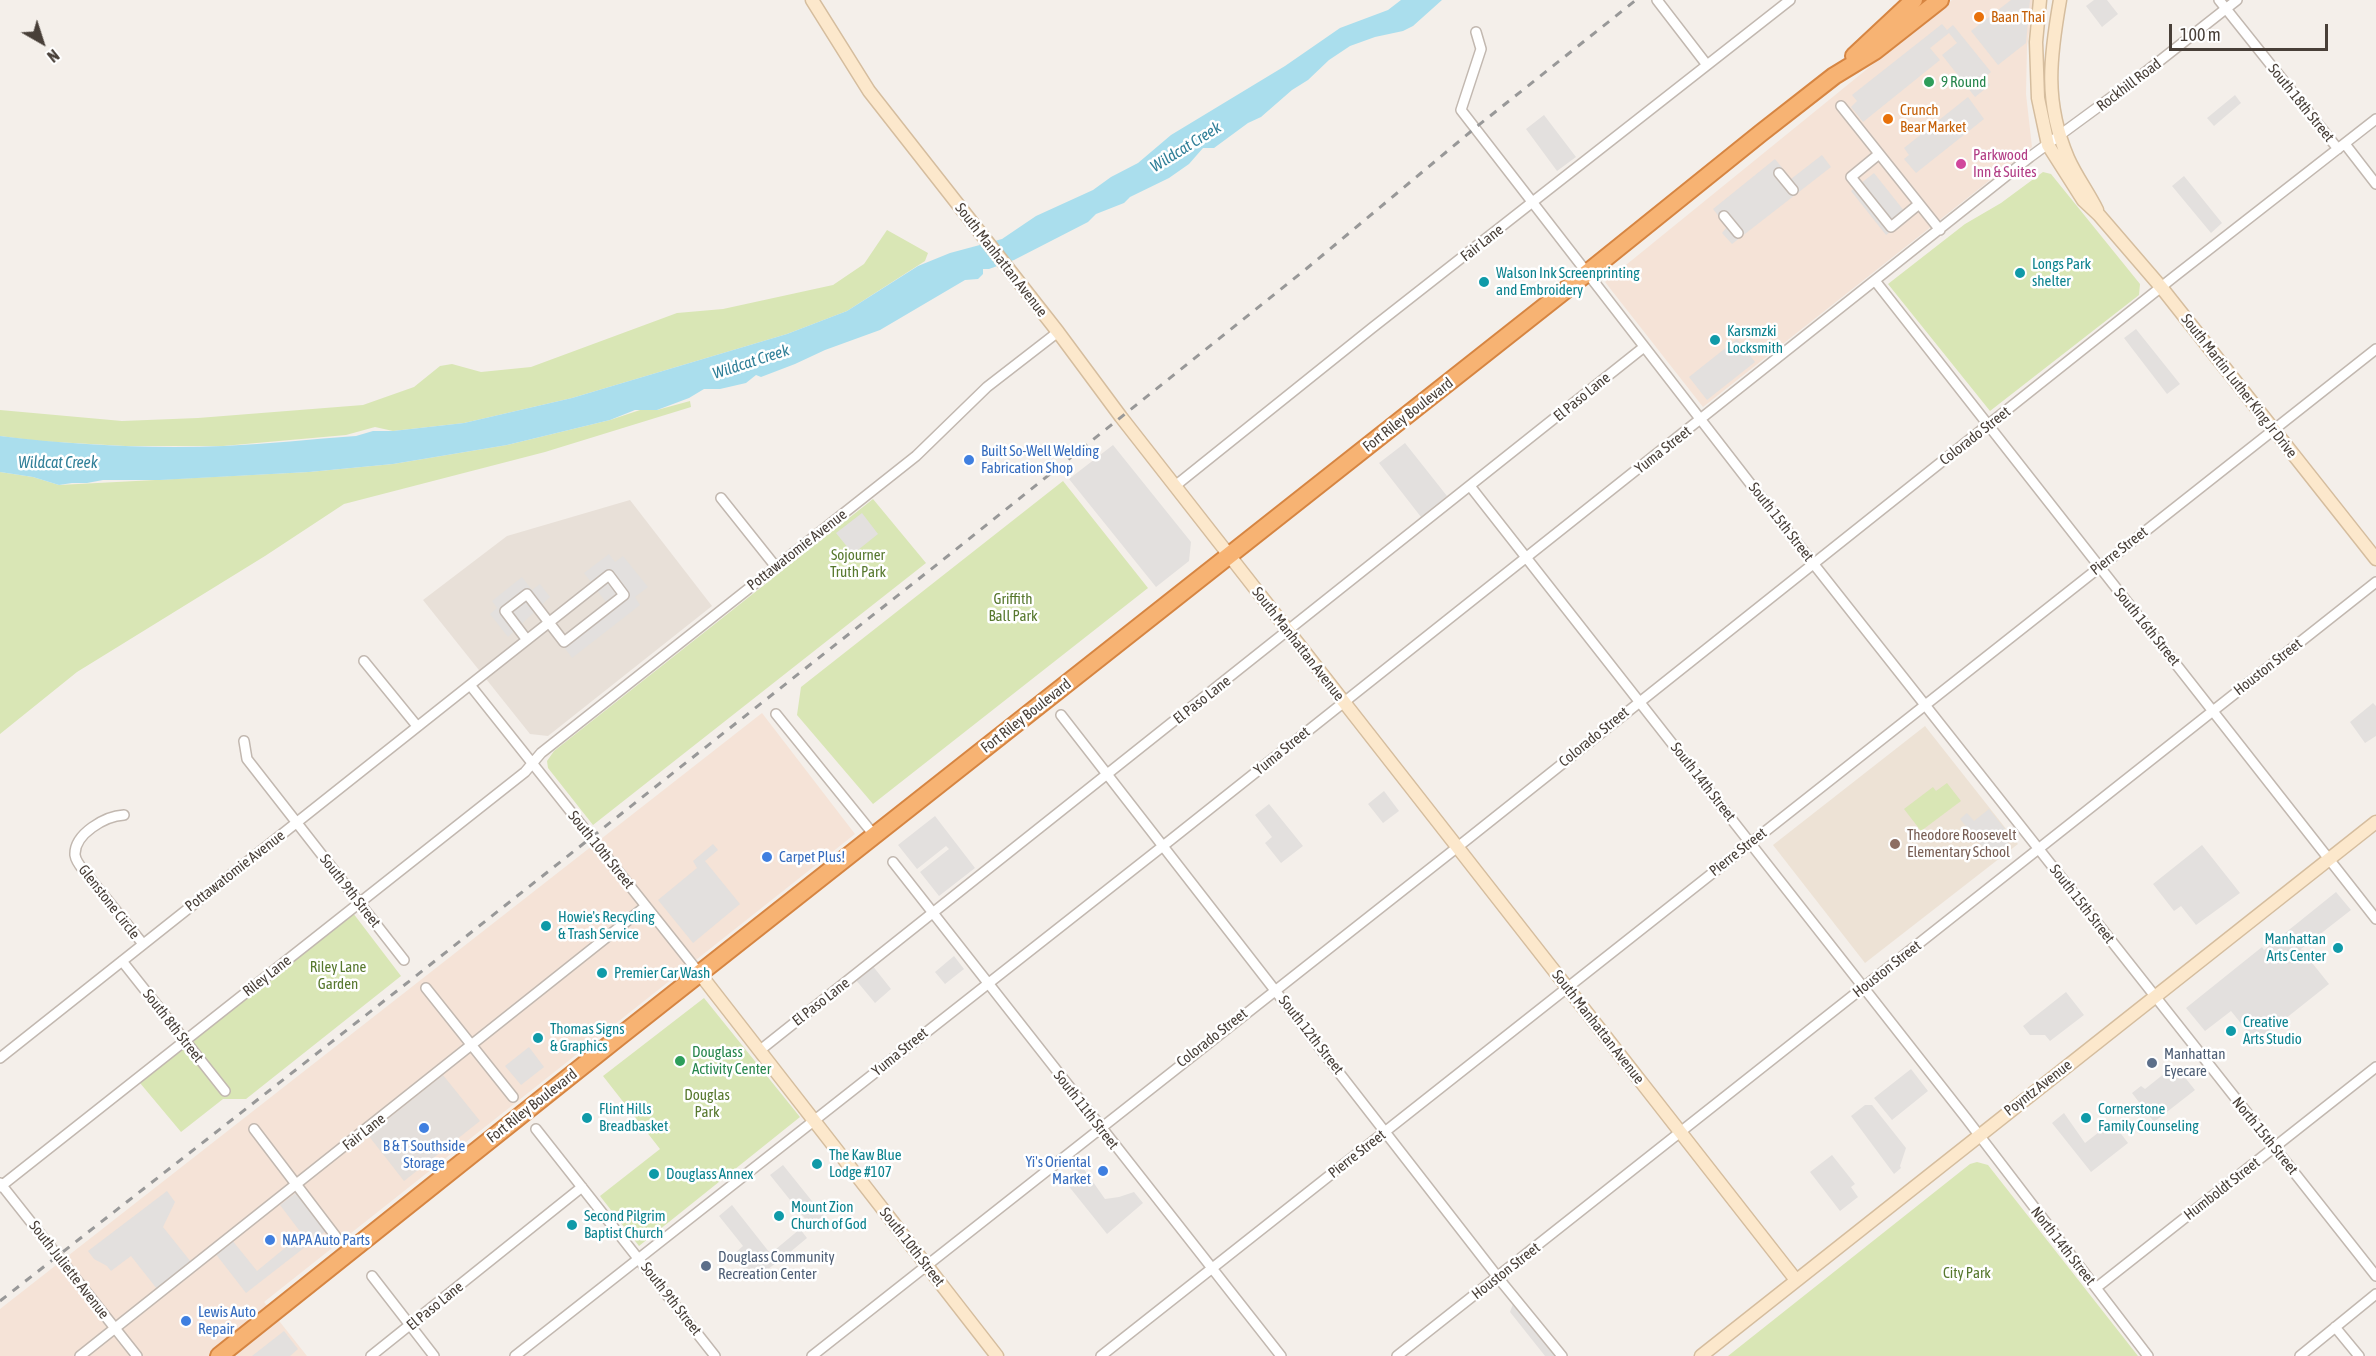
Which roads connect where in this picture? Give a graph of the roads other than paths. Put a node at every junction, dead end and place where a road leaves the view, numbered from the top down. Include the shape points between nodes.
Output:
1 (813, 0) edge
2 (1657, 0) edge
3 (1790, 0) edge
4 (1914, 0) edge
5 (1940, 0) edge
6 (2040, 0) edge
7 (2060, 0) edge
8 (2219, 0) edge
9 (2237, 0) edge
10 (2226, 9) junction
11 (1476, 32) dead end
12 (1707, 65) junction
13 (1834, 76) junction
14 (1841, 106) dead end
15 (2376, 119) edge
16 (2061, 136) junction
17 (2048, 145) junction
18 (2341, 146) junction
19 (1879, 154) junction
20 (1779, 173) dead end
21 (2376, 184) edge
22 (1793, 190) dead end
23 (1532, 204) junction
24 (1919, 204) junction
25 (2100, 215) junction
26 (1724, 216) dead end
27 (1940, 230) junction
28 (1738, 233) dead end
29 (1587, 273) junction
30 (1876, 282) junction
31 (2161, 287) junction
32 (1058, 332) junction
33 (1644, 347) junction
34 (2376, 349) edge
35 (1701, 420) junction
36 (1989, 425) junction
37 (2274, 430) junction
38 (1175, 486) junction
39 (1470, 486) junction
40 (721, 498) dead end
41 (1229, 556) junction
42 (1527, 558) junction
43 (2376, 560) edge
44 (1813, 562) junction
45 (776, 567) junction
46 (2099, 567) junction
47 (2376, 582) edge
48 (549, 622) junction
49 (1288, 631) junction
50 (527, 640) junction
51 (364, 660) dead end
52 (470, 685) junction
53 (1639, 701) junction
54 (1344, 702) junction
55 (1925, 704) junction
56 (2213, 711) junction
57 (776, 714) dead end
58 (1061, 714) dead end
59 (417, 726) junction
60 (244, 741) dead end
61 (532, 763) junction
62 (1107, 774) junction
63 (124, 815) dead end
64 (297, 822) junction
65 (2376, 822) edge
66 (874, 836) junction
67 (1750, 843) junction
68 (1163, 846) junction
69 (1457, 847) junction
70 (2039, 849) junction
71 (2330, 859) junction
72 (893, 862) dead end
73 (360, 903) junction
74 (646, 906) junction
75 (933, 914) junction
76 (2376, 919) edge
77 (142, 944) junction
78 (404, 960) dead end
79 (122, 961) junction
80 (700, 974) junction
81 (987, 983) junction
82 (1567, 987) junction
83 (1864, 987) junction
84 (426, 988) dead end
85 (1275, 989) junction
86 (2154, 997) junction
87 (185, 1041) junction
88 (472, 1046) junction
89 (759, 1051) junction
90 (0, 1058) edge
91 (2376, 1067) edge
92 (225, 1091) dead end
93 (513, 1097) dead end
94 (814, 1121) junction
95 (1100, 1127) junction
96 (254, 1129) dead end
97 (536, 1130) dead end
98 (1386, 1131) junction
99 (1681, 1132) junction
100 (1979, 1135) junction
101 (2275, 1147) junction
102 (1, 1185) edge
103 (297, 1185) junction
104 (582, 1187) junction
105 (337, 1238) dead end
106 (639, 1259) junction
107 (926, 1266) junction
108 (1212, 1269) junction
109 (372, 1276) dead end
110 (1498, 1276) junction
111 (2376, 1276) edge
112 (1796, 1280) junction
113 (2096, 1288) junction
114 (2376, 1294) edge
115 (411, 1326) junction
116 (2335, 1327) junction
117 (115, 1328) junction
118 (80, 1356) edge
119 (137, 1356) edge
120 (219, 1356) edge
121 (371, 1356) edge
122 (434, 1356) edge
123 (515, 1356) edge
124 (715, 1356) edge
125 (812, 1356) edge
126 (998, 1356) edge
127 (1101, 1356) edge
128 (1281, 1356) edge
129 (1397, 1356) edge
130 (1562, 1356) edge
131 (1701, 1356) edge
132 (2148, 1356) edge
133 (2300, 1356) edge
134 (2359, 1356) edge

1 - 32 street, South Manhattan Avenue via 868,91
2 - 12 street
3 - 12 street, Fair Lane
4 - 13 highway, Fort Riley Boulevard
5 - 13 highway, Fort Riley Boulevard via 1875,51
6 - 17 street, South Martin Luther King Jr Drive via 2036,42 2038,98
7 - 16 street, South Martin Luther King Jr Drive via 2050,94
8 - 10 street, South 18th Street
9 - 10 street, Rockhill Road
10 - 16 street, Rockhill Road
10 - 18 street, South 18th Street
11 - 23 street, South 15th Street via 1481,49 1461,110
12 - 23 street, Fair Lane
13 - 29 highway, Fort Riley Boulevard
14 - 19 street
15 - 18 street, Colorado Street
16 - 17 street, Rockhill Road
16 - 25 street, South Martin Luther King Jr Drive via 2067,157
17 - 25 street, South Martin Luther King Jr Drive via 2083,200
17 - 27 street, Yuma Street
18 - 21 street, South 18th Street
18 - 31 street, Colorado Street
19 - 24 street
19 - 24 street via 1851,177 1857,185 1891,227
20 - 22 street
23 - 29 street, South 15th Street
23 - 38 street, Fair Lane
24 - 27 street
25 - 31 street, South Martin Luther King Jr Drive
26 - 28 street
27 - 30 street, Yuma Street
29 - 33 street, South 15th Street
29 - 41 highway, Fort Riley Boulevard
30 - 35 street, Yuma Street
30 - 36 street, South 16th Street
31 - 36 street, Colorado Street
31 - 37 street, South Martin Luther King Jr Drive
32 - 38 street, South Manhattan Avenue
32 - 45 street, Pottawatomie Avenue via 987,387 916,456
33 - 35 street, South 15th Street
33 - 39 street, El Paso Lane
34 - 37 street, Pierre Street
35 - 42 street, Yuma Street
35 - 44 street, South 15th Street
36 - 44 street, Colorado Street
36 - 46 street, South 16th Street
37 - 43 street, South Martin Luther King Jr Drive
37 - 46 street, Pierre Street
38 - 41 street, South Manhattan Avenue
39 - 42 street, South 14th Street
39 - 49 street, El Paso Lane
40 - 45 street
41 - 49 street, South Manhattan Avenue
41 - 66 highway, Fort Riley Boulevard
42 - 53 street, South 14th Street
42 - 54 street, Yuma Street
44 - 53 street, Colorado Street
44 - 55 street, South 15th Street
45 - 61 street, Pottawatomie Avenue
46 - 55 street, Pierre Street
46 - 56 street, South 16th Street
47 - 56 street, Houston Street
48 - 48 street via 609,575 624,595 564,642
48 - 50 street, Pottawatomie Avenue
48 - 50 street via 527,594 505,611
49 - 54 street, South Manhattan Avenue
49 - 62 street, El Paso Lane
50 - 52 street, Pottawatomie Avenue
51 - 59 street
52 - 59 street, Pottawatomie Avenue
52 - 61 street, South 10th Street
53 - 67 street, South 14th Street
53 - 69 street, Colorado Street
54 - 68 street, Yuma Street
54 - 69 street, South Manhattan Avenue
55 - 67 street, Pierre Street
55 - 70 street, South 15th Street
56 - 70 street, Houston Street
56 - 71 street, South 16th Street
57 - 66 street
58 - 62 street, South 12th Street
59 - 64 street, Pottawatomie Avenue
60 - 64 street, South 9th Street via 247,759
61 - 73 street, Riley Lane
61 - 74 street, South 10th Street
62 - 68 street, South 12th Street
62 - 75 street, El Paso Lane
63 - 77 street, Glenstone Circle via 113,816 91,829 81,838 75,855
64 - 73 street, South 9th Street
64 - 77 street, Pottawatomie Avenue
65 - 71 street, Poyntz Avenue
66 - 80 highway, Fort Riley Boulevard
67 - 82 street, Pierre Street
67 - 83 street, South 14th Street
68 - 81 street, Yuma Street
68 - 85 street, South 12th Street
69 - 82 street, South Manhattan Avenue
69 - 85 street, Colorado Street
70 - 83 street, Houston Street
70 - 86 street, South 15th Street
71 - 76 street, South 16th Street
71 - 86 street, Poyntz Avenue
72 - 75 street, South 11th Street
73 - 78 street, South 9th Street
73 - 87 street, Riley Lane
74 - 80 street, South 10th Street
74 - 88 street, Fair Lane
75 - 81 street, South 11th Street
75 - 89 street, El Paso Lane
77 - 79 street, Pottawatomie Avenue
79 - 87 street, South 8th Street
79 - 90 street, Pottawatomie Avenue
80 - 89 street, South 10th Street
80 - 120 highway, Fort Riley Boulevard
81 - 94 street, Yuma Street
81 - 95 street, South 11th Street
82 - 98 street, Pierre Street
82 - 99 street, South Manhattan Avenue
83 - 99 street, Houston Street
83 - 100 street, South 14th Street
84 - 88 street
85 - 95 street, Colorado Street
85 - 98 street, South 12th Street
86 - 100 street, Poyntz Avenue
86 - 101 street, North 15th Street
87 - 92 street, South 8th Street
87 - 102 street, Riley Lane
88 - 93 street
88 - 103 street, Fair Lane
89 - 94 street, South 10th Street
91 - 101 street, Humboldt Street
94 - 106 street, Yuma Street
94 - 107 street, South 10th Street
95 - 107 street, Colorado Street
95 - 108 street, South 11th Street
96 - 103 street
97 - 104 street, South 9th Street
98 - 108 street, Pierre Street
98 - 110 street, South 12th Street
99 - 110 street, Houston Street
99 - 112 street, South Manhattan Avenue
100 - 112 street, Poyntz Avenue
100 - 113 street, North 14th Street
101 - 111 street, North 15th Street
101 - 113 street, Humboldt Street
102 - 117 street, South Juliette Avenue
103 - 105 street
103 - 117 street, Fair Lane
104 - 106 street, South 9th Street
104 - 115 street, El Paso Lane
106 - 123 street, Yuma Street
106 - 124 street, South 9th Street
107 - 125 street, Colorado Street
107 - 126 street, South 10th Street
108 - 127 street, Pierre Street
108 - 128 street, South 11th Street
109 - 115 street
110 - 129 street, Houston Street
110 - 130 street, South 12th Street
112 - 131 street, Poyntz Avenue
113 - 132 street, North 14th Street
114 - 116 street
115 - 121 street, El Paso Lane
115 - 122 street
116 - 133 street
116 - 134 street
117 - 118 street, Fair Lane
117 - 119 street, South Juliette Avenue

